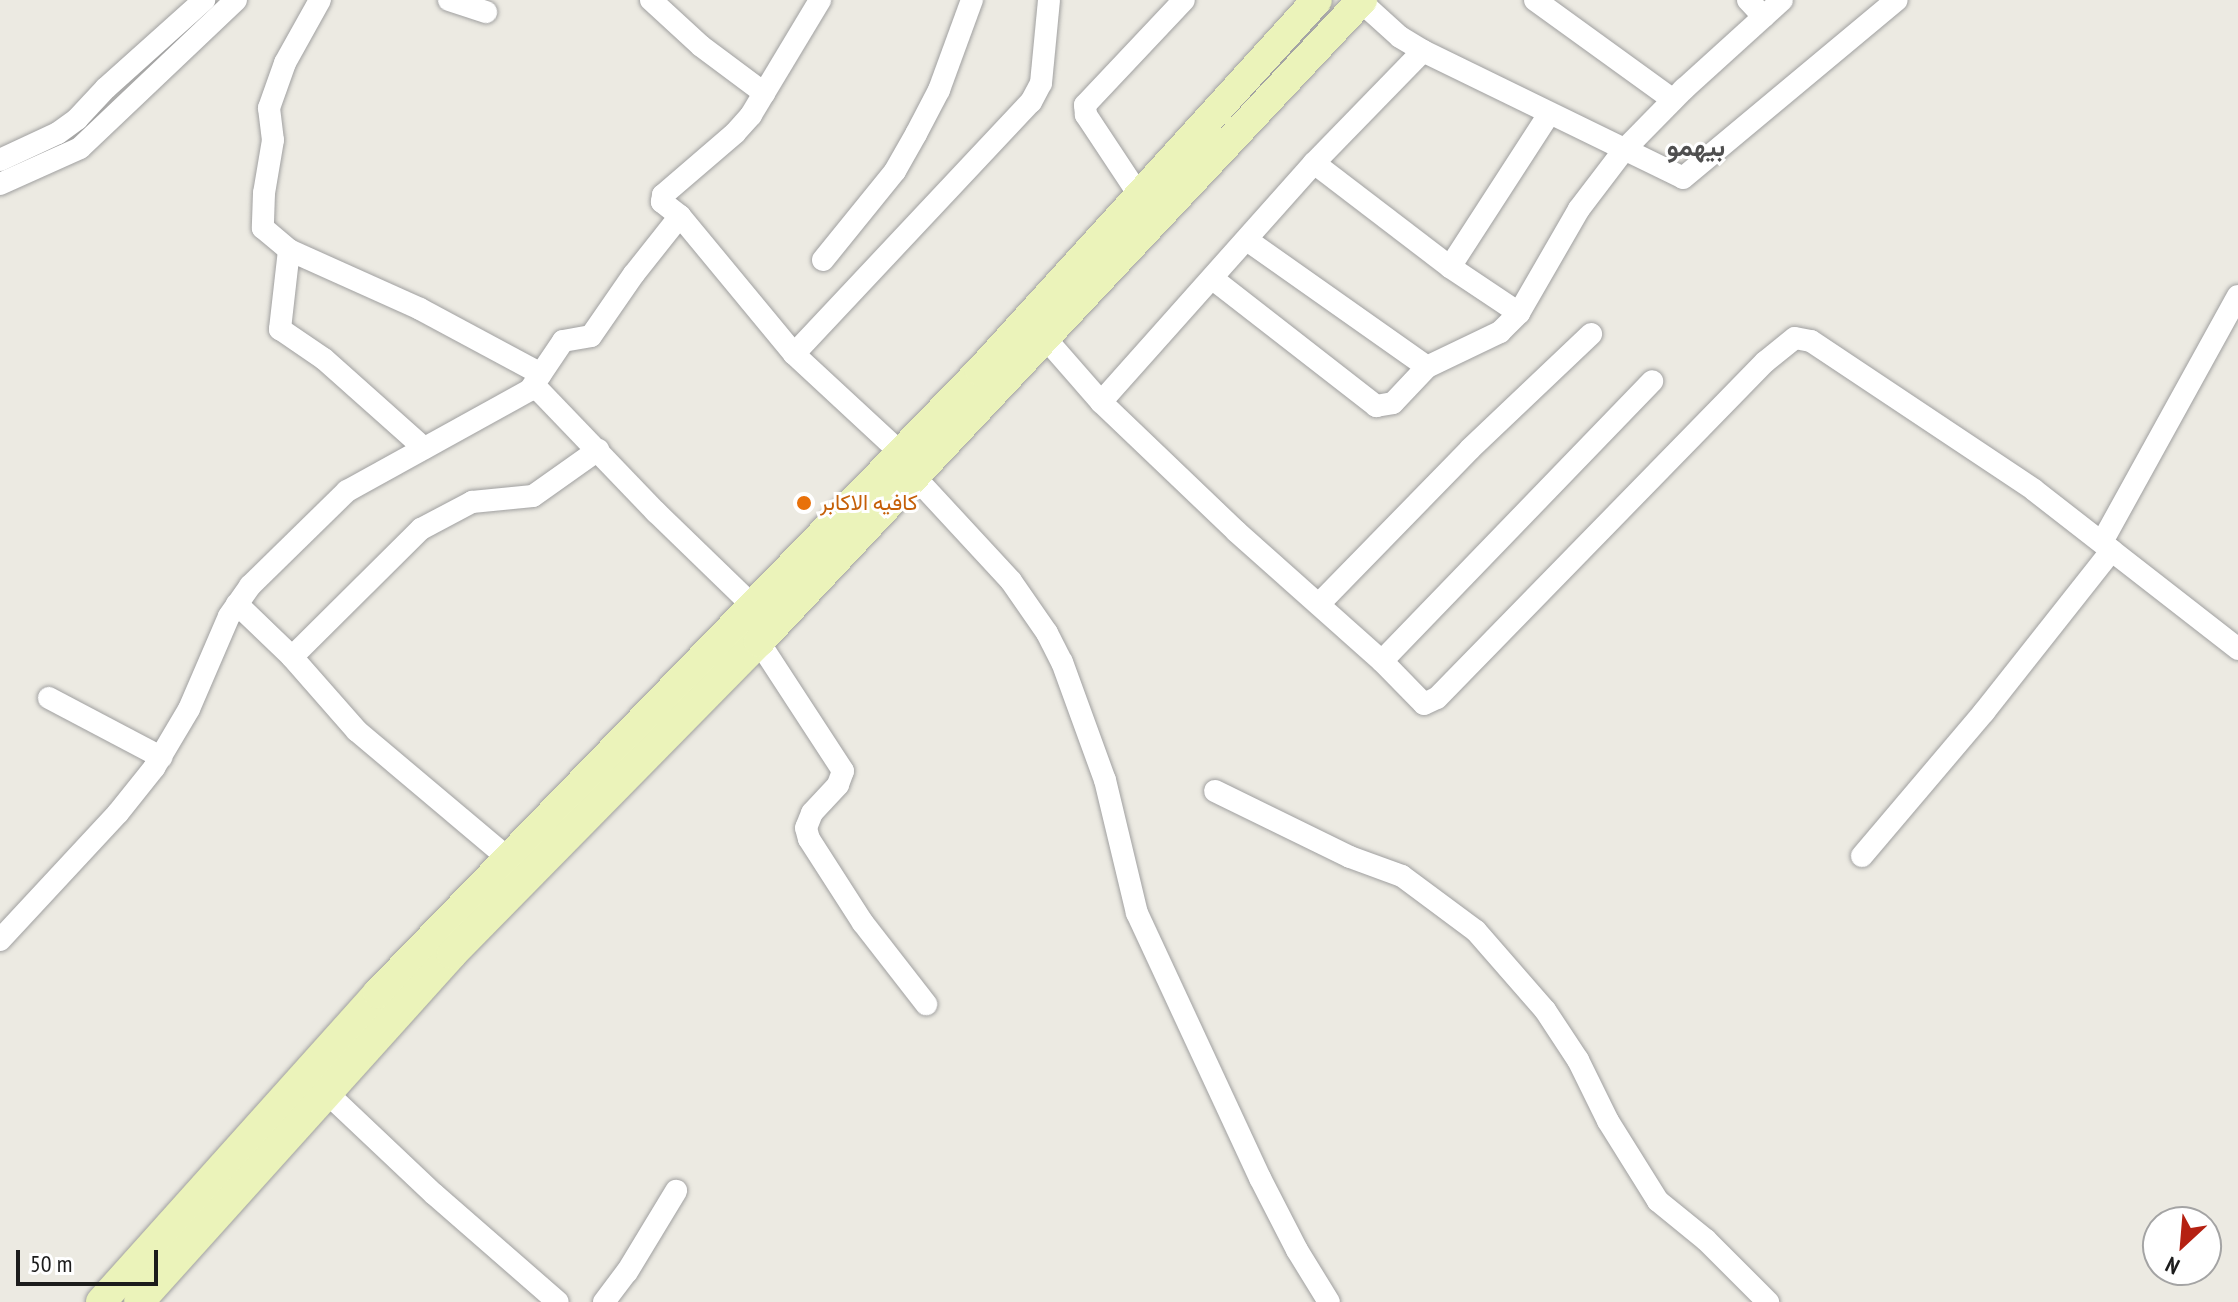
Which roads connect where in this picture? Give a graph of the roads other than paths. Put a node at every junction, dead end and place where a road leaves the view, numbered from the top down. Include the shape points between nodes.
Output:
1 (204, 0) edge
2 (236, 0) edge
3 (320, 0) edge
4 (449, 0) edge
5 (651, 0) edge
6 (820, 0) edge
7 (972, 0) edge
8 (1049, 0) edge
9 (1184, 0) edge
10 (1317, 0) edge
11 (1361, 0) edge
12 (1535, 0) edge
13 (1748, 0) edge
14 (1782, 0) edge
15 (1897, 0) edge
16 (486, 12) dead end
17 (1764, 17) junction
18 (1423, 51) junction
19 (764, 93) junction
20 (1673, 100) junction
21 (1549, 114) junction
22 (1624, 150) junction
23 (0, 160) edge
24 (1314, 163) junction
25 (0, 184) edge
26 (1141, 198) junction
27 (680, 216) junction
28 (1247, 240) junction
29 (289, 250) junction
30 (823, 260) dead end
31 (1450, 267) junction
32 (1213, 279) junction
33 (2238, 296) edge
34 (1519, 313) junction
35 (1591, 334) dead end
36 (1046, 339) junction
37 (794, 354) junction
38 (1427, 367) junction
39 (538, 379) junction
40 (1652, 381) dead end
41 (1101, 402) junction
42 (424, 448) junction
43 (598, 450) junction
44 (907, 463) junction
45 (2107, 546) junction
46 (237, 604) junction
47 (751, 604) junction
48 (1319, 604) junction
49 (759, 642) junction
50 (2238, 649) edge
51 (292, 657) junction
52 (1382, 661) junction
53 (49, 698) dead end
54 (161, 757) junction
55 (1215, 791) dead end
56 (1862, 856) dead end
57 (509, 859) junction
58 (0, 940) edge
59 (926, 1004) dead end
60 (326, 1092) junction
61 (676, 1191) dead end
62 (101, 1302) edge
63 (139, 1302) edge
64 (558, 1302) edge
65 (604, 1302) edge
66 (1329, 1302) edge
67 (1768, 1302) edge

1 - 23 street via 77,119
2 - 25 street via 80,148
3 - 29 street via 285,63 269,108 273,140 263,228
4 - 16 street
5 - 19 street
6 - 19 street
7 - 30 street via 939,90 916,134 869,207
8 - 37 street via 1041,83 1031,102
9 - 26 street via 1085,105 1086,115
10 - 26 main road
11 - 18 street
11 - 36 main road
12 - 20 street
13 - 17 street
14 - 17 street
15 - 22 street via 1686,178
17 - 20 street
18 - 21 street
18 - 24 street
19 - 27 street via 735,133 663,195 662,202
20 - 22 street
21 - 22 street
21 - 31 street
22 - 34 street via 1579,209
24 - 28 street
24 - 31 street
26 - 44 main road via 980,371
27 - 37 street
27 - 39 street via 591,336 563,341
28 - 32 street
28 - 38 street
29 - 39 street via 420,309
29 - 42 street via 283,334 324,359
31 - 34 street
32 - 38 street via 1376,406 1393,403
32 - 41 street
33 - 45 street
34 - 38 street via 1492,338
35 - 48 street
36 - 41 street
36 - 44 main road
37 - 44 street
39 - 42 street via 523,395
39 - 43 street
40 - 52 street
41 - 48 street
42 - 46 street via 347,491
43 - 47 street
43 - 51 street via 533,496 472,502 421,529
44 - 47 main road
44 - 49 main road
44 - 66 street via 1011,581 1062,662 1105,780 1137,913 1260,1178
45 - 50 street
45 - 52 street via 2034,490 1811,341 1795,338 1765,362 1437,698 1424,704
45 - 56 street via 1984,712
46 - 51 street
46 - 54 street
47 - 57 main road
48 - 52 street
49 - 59 street via 843,771 838,785 812,813 806,828 809,839 863,923
49 - 60 main road via 452,954
51 - 57 street via 367,740
53 - 54 street
54 - 58 street via 118,813
55 - 67 street via 1350,857 1402,876 1476,931 1545,1010 1658,1201
57 - 62 main road via 378,993
60 - 63 main road
60 - 64 street
61 - 65 street

